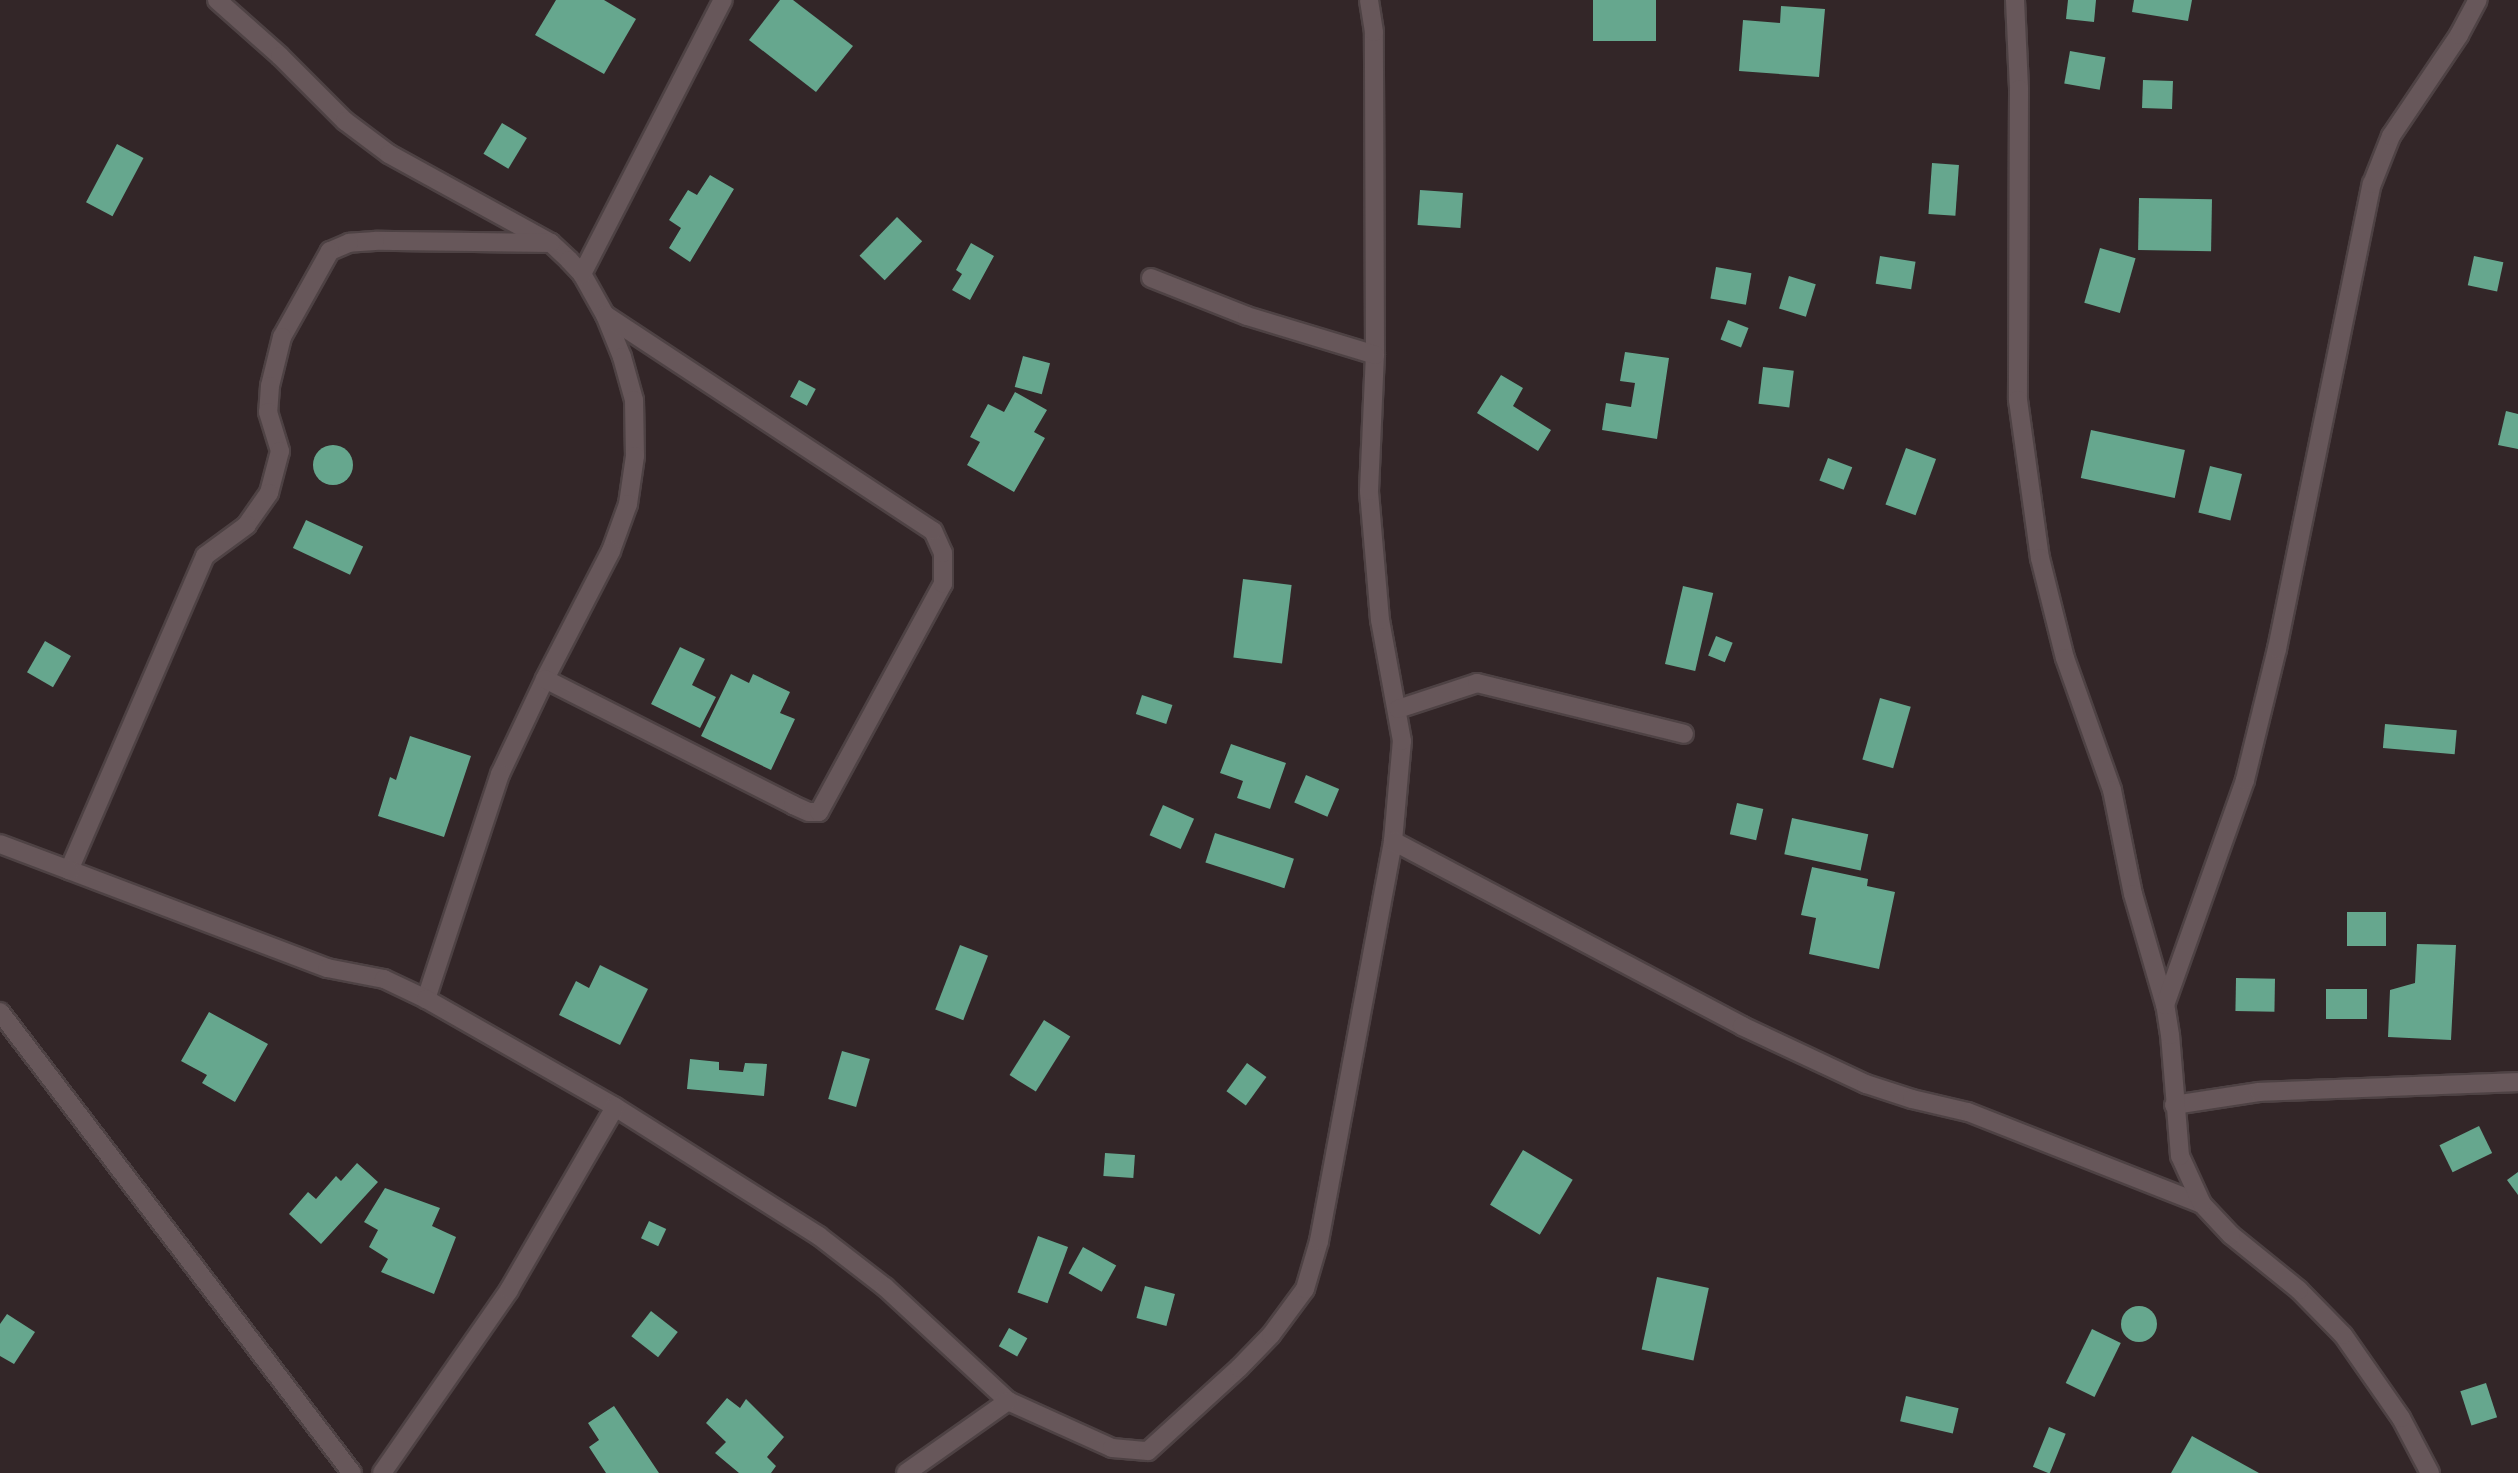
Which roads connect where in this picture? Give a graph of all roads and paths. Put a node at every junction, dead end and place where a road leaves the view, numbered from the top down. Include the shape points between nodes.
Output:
1 (217, 0) edge
2 (723, 0) edge
3 (1369, 0) edge
4 (2015, 0) edge
5 (2478, 0) edge
6 (551, 243) junction
7 (582, 274) junction
8 (1151, 278) dead end
9 (605, 315) junction
10 (1375, 355) junction
11 (545, 679) junction
12 (1398, 709) junction
13 (1684, 734) dead end
14 (1393, 841) junction
15 (0, 844) edge
16 (69, 870) junction
17 (426, 999) junction
18 (2165, 1006) junction
19 (0, 1012) edge
20 (2518, 1082) edge
21 (2174, 1105) junction
22 (615, 1107) junction
23 (2202, 1204) junction
24 (1008, 1401) junction
25 (352, 1473) edge
26 (382, 1473) edge
27 (906, 1473) edge
28 (2430, 1473) edge

1 - 6 street via 345,121 388,153
2 - 7 street
3 - 10 street via 1374,32
4 - 18 street via 2018,400 2040,558 2065,657 2112,790 2133,894
5 - 18 street via 2391,136 2372,184 2277,649 2245,780
6 - 7 street
6 - 16 street via 375,241 349,243 330,251 282,337 270,386 268,412 280,451 269,493 247,525 205,555
7 - 9 street
8 - 10 street via 1247,316
9 - 11 street via 634,400 635,456 628,504 611,551
9 - 11 street via 933,531 943,553 943,584 819,812 809,813
10 - 12 street via 1369,491 1380,620
11 - 17 street via 500,774
12 - 13 street via 1478,683
12 - 14 street via 1402,765
14 - 23 street via 1742,1026 1866,1084 1969,1112
14 - 24 street via 1319,1241 1305,1289 1291,1311 1239,1368 1148,1451 1112,1448
15 - 16 street
16 - 17 street via 327,968 384,979
17 - 22 street
18 - 21 street
19 - 25 street
20 - 21 street via 2259,1092
21 - 23 street via 2180,1156
22 - 24 street via 819,1236 885,1287
22 - 26 street via 509,1290
23 - 28 street via 2343,1335 2401,1418
24 - 27 street

